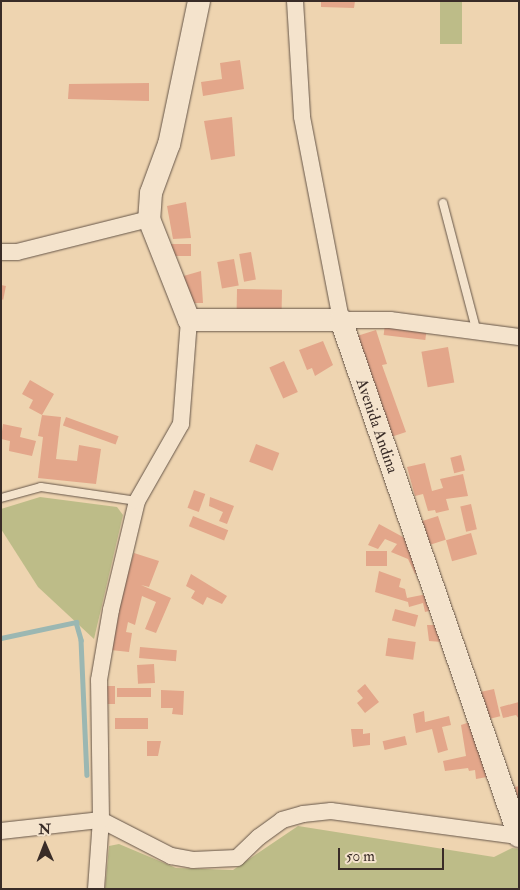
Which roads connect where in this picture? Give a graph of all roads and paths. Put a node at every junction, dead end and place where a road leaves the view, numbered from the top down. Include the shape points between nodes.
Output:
1 (199, 1) edge
2 (295, 1) edge
3 (443, 203) dead end
4 (149, 219) junction
5 (1, 252) edge
6 (189, 320) junction
7 (341, 320) junction
8 (476, 329) junction
9 (519, 337) edge
10 (1, 498) edge
11 (137, 501) junction
12 (101, 820) junction
13 (1, 831) edge
14 (518, 836) edge
15 (96, 889) edge

1 - 4 street via 169,144 151,192
2 - 7 street, Avenida Andina via 302,117
3 - 8 lane
4 - 5 street via 17,252
4 - 6 street
6 - 7 street
6 - 11 street via 181,424
7 - 8 street via 390,320
7 - 14 street, Avenida Andina
8 - 9 street
10 - 11 lane via 40,487
11 - 12 street via 111,610 99,680
12 - 13 street
12 - 14 street via 171,856 193,860 238,858 259,836 282,820 330,811
12 - 15 street

